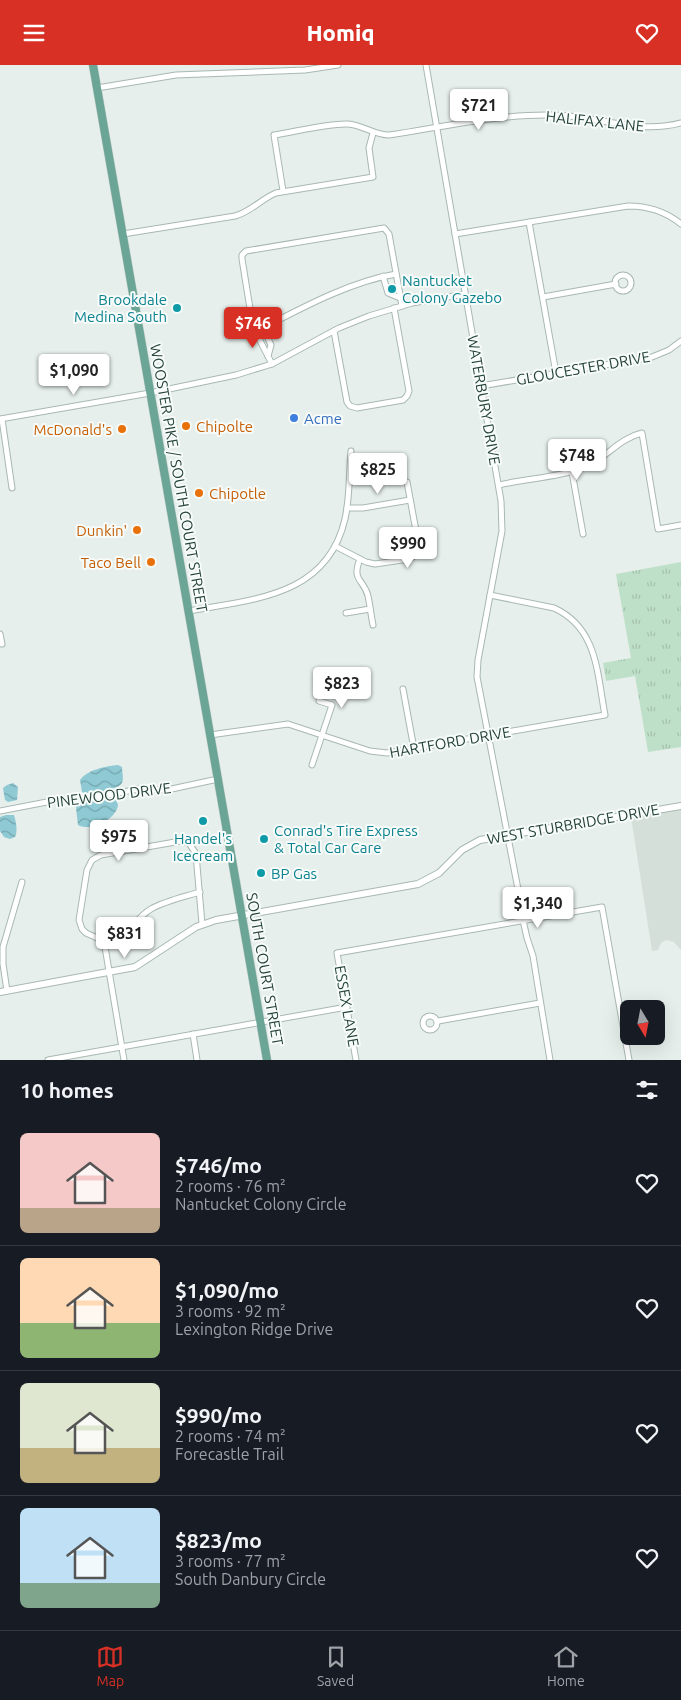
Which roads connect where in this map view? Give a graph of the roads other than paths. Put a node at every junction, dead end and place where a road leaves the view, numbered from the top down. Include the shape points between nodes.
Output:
1 (94, 65) edge
2 (259, 65) edge
3 (338, 65) edge
4 (426, 65) edge
5 (261, 72) junction
6 (97, 88) junction
7 (681, 123) edge
8 (437, 128) junction
9 (373, 133) junction
10 (283, 191) junction
11 (529, 222) junction
12 (681, 224) edge
13 (456, 234) junction
14 (123, 235) junction
15 (396, 274) junction
16 (383, 276) junction
17 (616, 285) dead end
18 (466, 294) junction
19 (543, 297) junction
20 (400, 298) junction
21 (402, 306) junction
22 (394, 308) junction
23 (263, 329) junction
24 (334, 331) junction
25 (255, 333) junction
26 (681, 341) edge
27 (268, 356) junction
28 (272, 364) junction
29 (556, 373) junction
30 (481, 386) junction
31 (150, 393) junction
32 (1, 419) edge
33 (350, 451) dead end
34 (572, 472) junction
35 (407, 482) dead end
36 (498, 485) junction
37 (12, 488) dead end
38 (410, 500) junction
39 (347, 508) junction
40 (681, 525) edge
41 (583, 534) dead end
42 (334, 547) junction
43 (360, 559) junction
44 (490, 595) junction
45 (370, 609) junction
46 (189, 611) junction
47 (346, 613) dead end
48 (373, 625) dead end
49 (0, 635) edge
50 (2, 644) dead end
51 (404, 689) dead end
52 (319, 701) dead end
53 (210, 735) junction
54 (322, 735) junction
55 (489, 735) junction
56 (414, 749) junction
57 (312, 765) dead end
58 (218, 779) junction
59 (681, 805) edge
60 (0, 811) edge
61 (508, 835) junction
62 (22, 882) dead end
63 (200, 892) junction
64 (242, 915) junction
65 (523, 919) junction
66 (202, 924) junction
67 (104, 941) junction
68 (108, 973) junction
69 (4, 991) edge
70 (540, 1003) junction
71 (347, 1007) junction
72 (438, 1021) dead end
73 (261, 1022) junction
74 (193, 1034) junction
75 (122, 1047) junction
76 (48, 1060) edge
77 (124, 1060) edge
78 (197, 1060) edge
79 (267, 1060) edge
80 (356, 1060) edge
81 (550, 1060) edge
82 (628, 1060) edge

1 - 6 main road, WOOSTER PIKE / SOUTH COURT STREET
2 - 5 street
3 - 5 street via 305,71
4 - 8 street, WATERBURY DRIVE
5 - 6 street via 176,75
6 - 14 main road, WOOSTER PIKE / SOUTH COURT STREET
7 - 8 street, HALIFAX LANE via 640,127 570,116 536,115
8 - 9 street, HALIFAX LANE via 389,135
8 - 13 street, WATERBURY DRIVE
9 - 10 street via 369,148 373,177
9 - 10 street, HALIFAX LANE via 345,124 274,135
10 - 14 street via 270,195 241,215
11 - 12 street via 628,206 656,209
11 - 13 street
11 - 19 street
13 - 18 street, WATERBURY DRIVE
14 - 31 main road, WOOSTER PIKE / SOUTH COURT STREET
15 - 16 street
15 - 20 street
15 - 25 street via 389,234 382,228 246,251 242,259
16 - 20 street via 388,293
16 - 23 street
17 - 19 street
18 - 21 street
18 - 30 street, WATERBURY DRIVE
19 - 29 street
20 - 21 street
21 - 22 street
22 - 24 street
22 - 24 street via 409,390 403,400 355,408 350,406
23 - 25 street
23 - 27 street via 271,345
24 - 28 street
25 - 27 street
26 - 29 street, GLOUCESTER DRIVE via 652,357
27 - 28 street
28 - 31 street via 229,377
29 - 30 street, GLOUCESTER DRIVE
30 - 36 street, WATERBURY DRIVE
31 - 32 street
31 - 46 main road, WOOSTER PIKE / SOUTH COURT STREET
32 - 37 street
33 - 39 street
34 - 36 street
34 - 40 street via 597,461 626,439 642,433 658,529
34 - 41 street
35 - 38 street
36 - 44 street, WATERBURY DRIVE via 502,531
38 - 39 street
38 - 43 street via 419,550 416,555 410,559 378,564
39 - 42 street
42 - 43 street
42 - 46 street via 315,571 287,590
43 - 45 street via 357,575 368,595
44 - 55 street, WATERBURY DRIVE via 477,668
44 - 55 street, HARTFORD DRIVE via 554,608 576,622 593,652 605,715
45 - 47 street
45 - 48 street
46 - 53 main road, WOOSTER PIKE / SOUTH COURT STREET
49 - 50 street
51 - 56 street
52 - 54 street via 332,705
53 - 54 street, HARTFORD DRIVE via 280,724 294,725
53 - 58 main road, SOUTH COURT STREET
54 - 56 street, HARTFORD DRIVE via 380,753
54 - 57 street
55 - 56 street, HARTFORD DRIVE
55 - 61 street, WATERBURY DRIVE
58 - 60 street, PINEWOOD DRIVE via 167,790 139,789
58 - 64 main road, SOUTH COURT STREET
59 - 61 street, WEST STURBRIDGE DRIVE
61 - 64 street, WEST STURBRIDGE DRIVE via 467,846 439,873 418,884
61 - 65 street, WATERBURY DRIVE
62 - 69 street via 3,947
63 - 66 street
63 - 67 street via 152,908 126,933
63 - 67 street via 196,854 185,842 101,855 92,860 87,870 80,920 86,933
64 - 66 street, WEST STURBRIDGE DRIVE
64 - 73 main road, SOUTH COURT STREET
65 - 70 street, WATERBURY DRIVE
65 - 71 street, ESSEX LANE via 337,953
65 - 82 street via 602,907
66 - 68 street via 143,963
67 - 68 street
68 - 69 street
68 - 75 street
70 - 72 street
70 - 81 street, WATERBURY DRIVE
71 - 73 street
71 - 80 street, ESSEX LANE
73 - 74 street
73 - 79 main road, SOUTH COURT STREET
74 - 75 street
74 - 78 street
75 - 76 street
75 - 77 street

